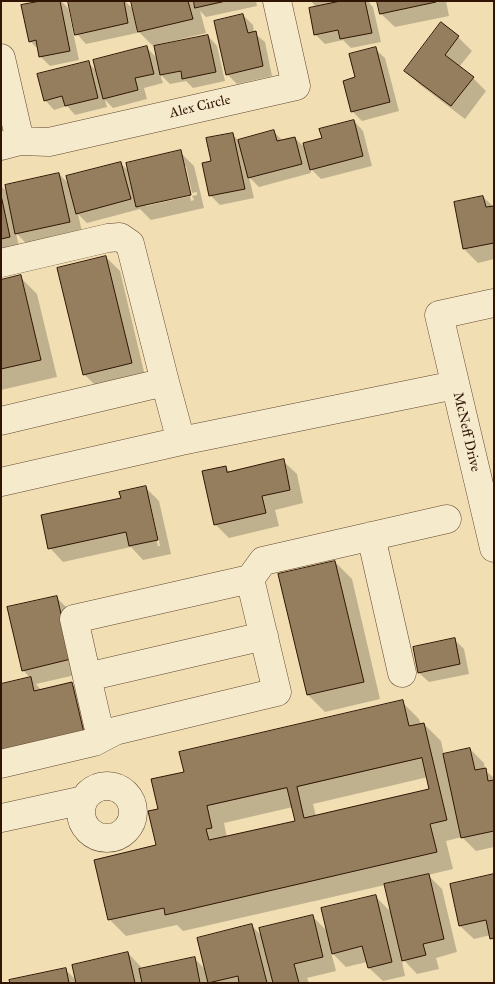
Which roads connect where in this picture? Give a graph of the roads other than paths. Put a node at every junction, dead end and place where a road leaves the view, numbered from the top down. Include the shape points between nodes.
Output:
1 (277, 1) edge
2 (1, 58) edge
3 (11, 143) edge
4 (1, 263) edge
5 (494, 303) edge
6 (165, 382) junction
7 (455, 385) junction
8 (1, 420) edge
9 (181, 441) junction
10 (1, 482) edge
11 (448, 519) dead end
12 (371, 536) junction
13 (494, 548) edge
14 (250, 579) junction
15 (264, 636) junction
16 (402, 673) dead end
17 (87, 677) junction
18 (101, 738) junction
19 (1, 764) edge
20 (84, 800) dead end
21 (1, 818) edge

1 - 3 street, Alex Circle via 296,86 49,142
2 - 3 street, Alex Circle
4 - 6 street via 108,238 120,238 130,244
5 - 7 street, McNeff Drive via 438,316
6 - 8 street
6 - 9 street
7 - 9 street
7 - 13 street, McNeff Drive
9 - 10 street
11 - 12 street
12 - 14 street via 263,561
12 - 16 street
14 - 15 street
14 - 17 street via 74,619
15 - 17 street
15 - 18 street via 278,692 114,731
17 - 18 street
18 - 19 street
20 - 21 street

